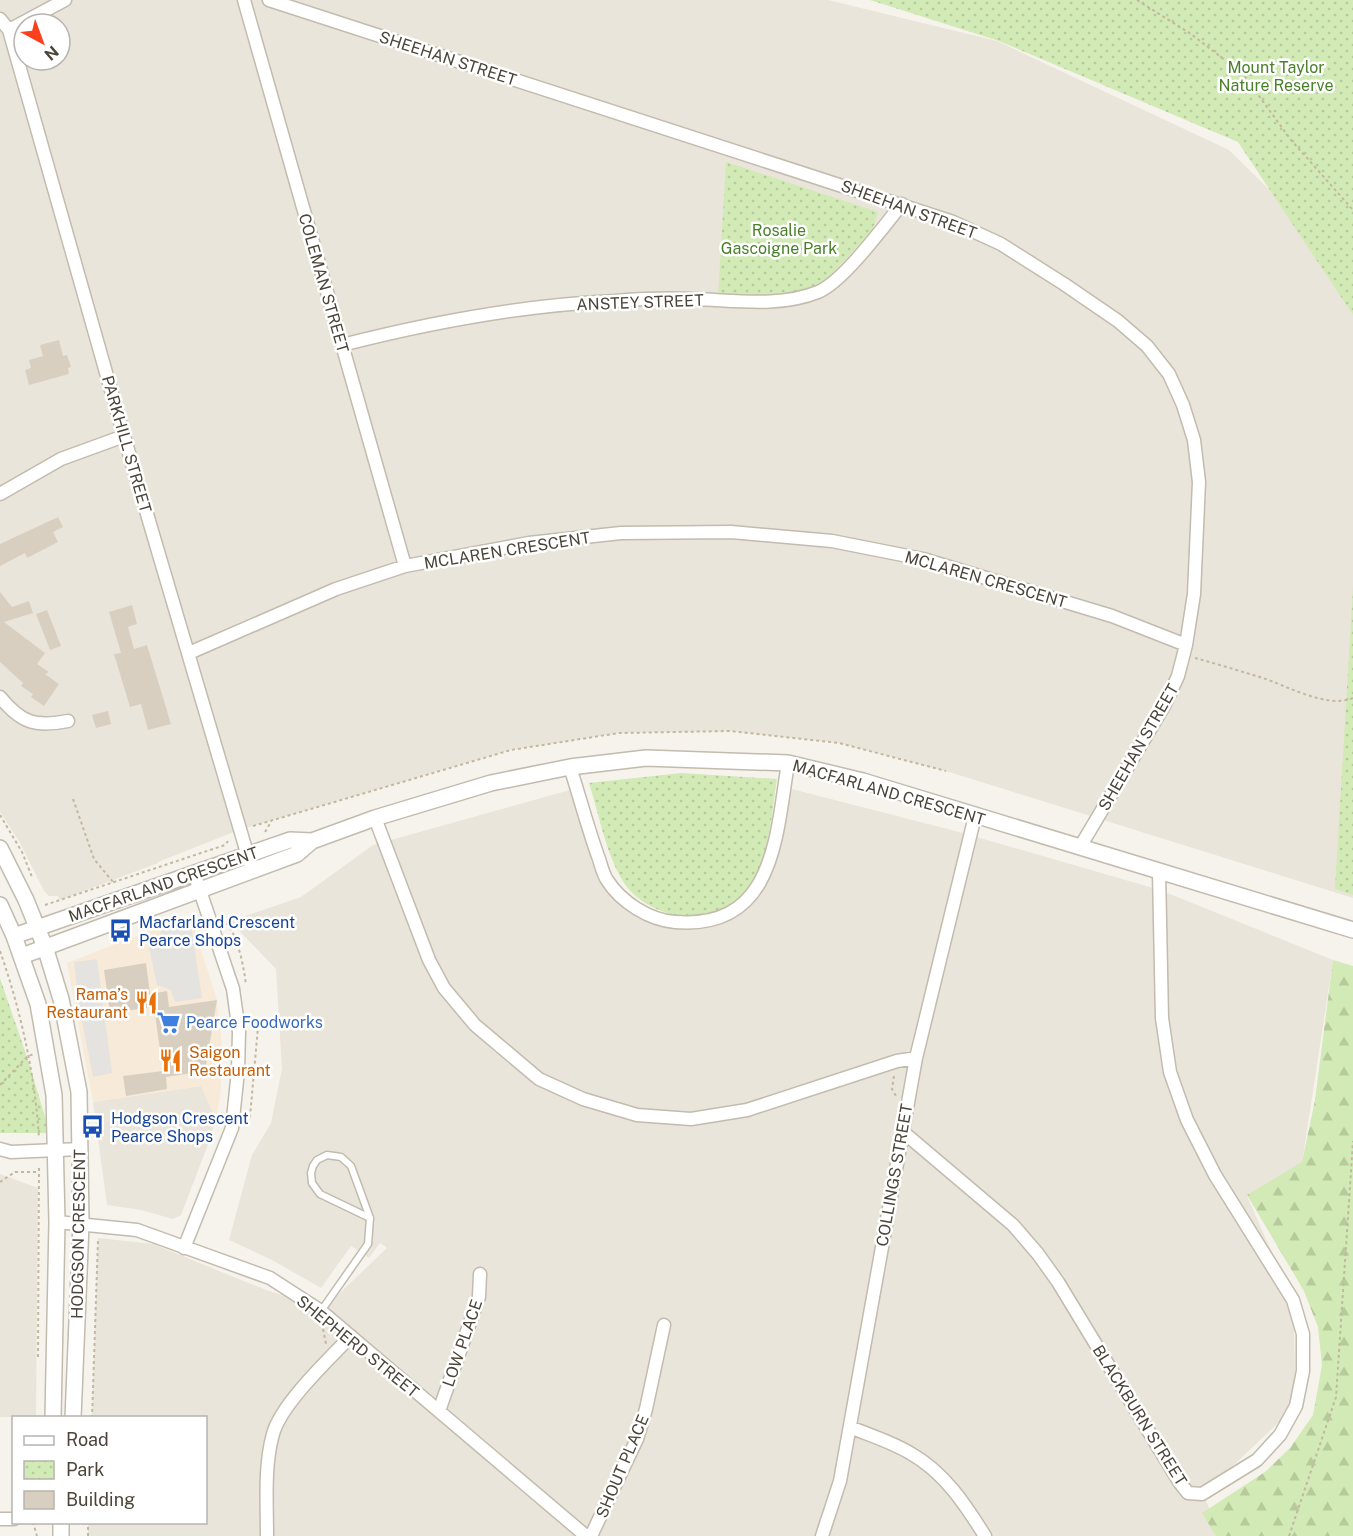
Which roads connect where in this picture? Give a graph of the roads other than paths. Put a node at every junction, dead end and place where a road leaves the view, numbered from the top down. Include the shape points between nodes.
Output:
1 (65, 0) edge
2 (244, 0) edge
3 (269, 0) edge
4 (0, 19) edge
5 (9, 30) junction
6 (902, 204) junction
7 (342, 345) junction
8 (124, 436) junction
9 (0, 494) edge
10 (405, 566) junction
11 (1185, 650) junction
12 (189, 653) junction
13 (0, 698) edge
14 (68, 721) dead end
15 (788, 763) junction
16 (570, 767) junction
17 (975, 816) junction
18 (375, 818) junction
19 (312, 841) junction
20 (1080, 847) junction
21 (0, 848) edge
22 (247, 855) junction
23 (252, 870) junction
24 (1159, 872) junction
25 (194, 873) junction
26 (200, 890) junction
27 (0, 905) edge
28 (38, 927) junction
29 (1353, 930) edge
30 (14, 936) junction
31 (45, 947) junction
32 (22, 956) junction
33 (916, 1058) junction
34 (902, 1131) junction
35 (0, 1149) edge
36 (81, 1149) junction
37 (56, 1150) junction
38 (370, 1218) junction
39 (57, 1222) junction
40 (81, 1224) junction
41 (184, 1248) junction
42 (480, 1274) dead end
43 (321, 1311) junction
44 (664, 1325) dead end
45 (351, 1336) junction
46 (438, 1411) junction
47 (53, 1416) edge
48 (73, 1416) edge
49 (850, 1426) junction
50 (267, 1536) edge
51 (586, 1536) edge
52 (591, 1536) edge
53 (822, 1536) edge
54 (985, 1536) edge

1 - 5 street
2 - 7 street, COLEMAN STREET
3 - 6 street, SHEEHAN STREET
4 - 5 street, PARKHILL STREET
5 - 8 street, PARKHILL STREET
6 - 7 street, ANSTEY STREET via 842,275 820,291 795,300 690,299 550,306 482,314
6 - 11 street, SHEEHAN STREET via 1001,244 1064,284 1118,321 1147,346 1169,374 1194,440 1199,482 1194,594
7 - 10 street, COLEMAN STREET
8 - 9 street via 61,459
8 - 12 street, PARKHILL STREET
10 - 11 street, MCLAREN CRESCENT via 529,543 621,532 731,532 832,541 923,559 1018,586 1113,616
10 - 12 street, MCLAREN CRESCENT via 336,589
11 - 20 street, SHEEHAN STREET via 1164,706
12 - 22 street, PARKHILL STREET
13 - 14 street via 27,721 45,725
15 - 16 street, MACFARLAND CRESCENT via 646,758
15 - 16 street via 773,854 761,882 746,902 722,916 697,922 672,922 646,914 623,898 607,880
15 - 17 street, MACFARLAND CRESCENT via 863,781
16 - 18 street, MACFARLAND CRESCENT via 491,783
17 - 20 street, MACFARLAND CRESCENT
17 - 33 street, COLLINGS STREET
18 - 19 street, MACFARLAND CRESCENT
18 - 33 street via 429,960 444,988 475,1025 539,1080 583,1099 637,1115 691,1119 747,1110
19 - 22 street, MACFARLAND CRESCENT via 290,840
19 - 23 street, MACFARLAND CRESCENT via 297,854
20 - 24 street, MACFARLAND CRESCENT
21 - 28 street, HODGSON CRESCENT
22 - 23 street, PARKHILL STREET
22 - 25 street, MACFARLAND CRESCENT
23 - 26 street, MACFARLAND CRESCENT
24 - 29 street, MACFARLAND CRESCENT
24 - 34 street, BLACKBURN STREET via 1162,1018 1170,1072 1187,1120 1215,1174 1293,1300 1302,1334 1304,1371 1296,1406 1280,1435 1257,1460 1202,1494 1188,1493 1038,1254 1013,1225
25 - 26 street
25 - 28 street, MACFARLAND CRESCENT
26 - 31 street, MACFARLAND CRESCENT
26 - 41 street via 233,989 239,1032 238,1061 232,1128
27 - 30 street, HODGSON CRESCENT
28 - 30 street, MACFARLAND CRESCENT
28 - 31 street, HODGSON CRESCENT
30 - 32 street, HODGSON CRESCENT
31 - 32 street, MACFARLAND CRESCENT
31 - 36 street, HODGSON CRESCENT via 79,1092
32 - 37 street, HODGSON CRESCENT via 47,1048
33 - 34 street, COLLINGS STREET
34 - 49 street, COLLINGS STREET
35 - 37 street
36 - 37 street
36 - 40 street, HODGSON CRESCENT
37 - 39 street, HODGSON CRESCENT
38 - 38 lane via 349,1163 334,1155 317,1160 311,1173 315,1190
38 - 43 lane via 368,1244
39 - 40 street, SHEPHERD STREET
39 - 47 street, HODGSON CRESCENT
40 - 41 street, SHEPHERD STREET via 136,1230
40 - 48 street, HODGSON CRESCENT
41 - 43 street, SHEPHERD STREET via 270,1278
42 - 46 street, LOW PLACE via 479,1297
43 - 45 street, SHEPHERD STREET
44 - 52 street, SHOUT PLACE via 637,1439
45 - 46 street, SHEPHERD STREET
45 - 50 street via 291,1401 273,1432 268,1462
46 - 51 street, SHEPHERD STREET
49 - 53 street, COLLINGS STREET via 840,1481
49 - 54 street via 910,1453 936,1472 962,1500

